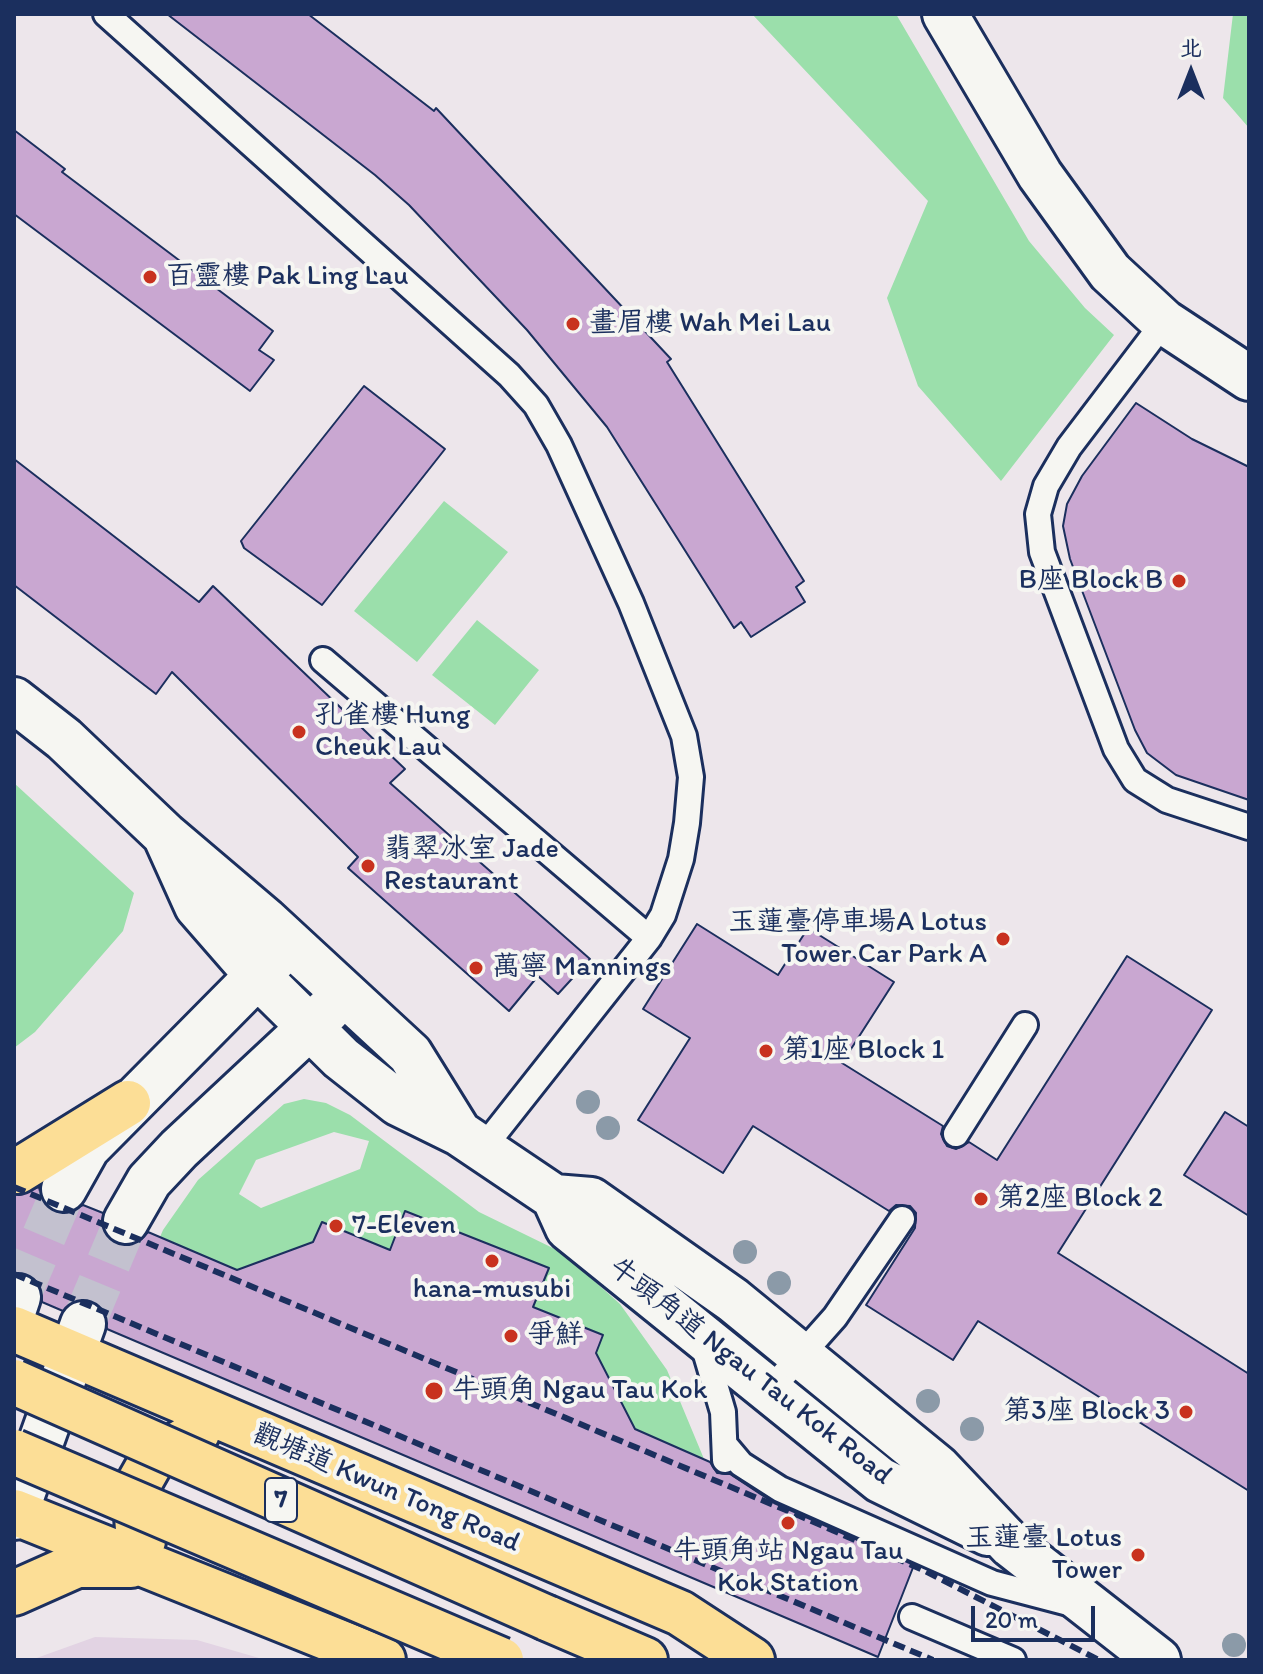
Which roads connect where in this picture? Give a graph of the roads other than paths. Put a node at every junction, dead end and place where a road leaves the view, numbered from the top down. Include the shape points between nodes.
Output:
1 (106, 14) edge
2 (945, 14) edge
3 (1164, 322) junction
4 (1249, 378) edge
5 (323, 660) dead end
6 (14, 700) edge
7 (1249, 827) edge
8 (165, 835) junction
9 (649, 938) junction
10 (290, 943) junction
11 (258, 976) junction
12 (343, 993) junction
13 (1025, 1025) dead end
14 (310, 1030) junction
15 (128, 1103) junction
16 (956, 1134) dead end
17 (471, 1140) junction
18 (18, 1171) tunnel mouth
19 (64, 1189) tunnel mouth
20 (554, 1197) junction
21 (902, 1219) dead end
22 (126, 1221) tunnel mouth
23 (15, 1312) edge
24 (698, 1331) junction
25 (79, 1339) junction
26 (803, 1353) junction
27 (14, 1382) edge
28 (771, 1389) junction
29 (229, 1421) junction
30 (14, 1452) edge
31 (15, 1514) edge
32 (1011, 1545) junction
33 (153, 1565) junction
34 (14, 1593) edge
35 (1094, 1610) junction
36 (912, 1617) dead end
37 (383, 1660) edge
38 (501, 1660) edge
39 (645, 1660) edge
40 (752, 1660) edge
41 (1013, 1660) edge
42 (1158, 1660) edge

1 - 9 lane via 509,375 544,419 631,603 684,736 691,777 681,859 668,902
2 - 3 main road via 1070,220 1110,272
3 - 4 main road
3 - 7 lane via 1069,447 1046,486 1038,514 1042,552 1116,749 1135,780 1167,800
5 - 9 lane
6 - 8 main road, 牛頭角道 Ngau Tau Kok Road via 64,739
8 - 10 main road, 牛頭角道 Ngau Tau Kok Road
8 - 11 main road, 牛頭角道 Ngau Tau Kok Road via 197,906
9 - 17 lane
10 - 11 main road
10 - 12 main road, 牛頭角道 Ngau Tau Kok Road
11 - 14 main road, 牛頭角道 Ngau Tau Kok Road
11 - 15 main road
12 - 14 main road
12 - 17 main road, 牛頭角道 Ngau Tau Kok Road via 410,1054
13 - 16 lane
14 - 17 main road, 牛頭角道 Ngau Tau Kok Road via 398,1103
14 - 22 main road via 179,1149 149,1181
15 - 18 main road
15 - 19 main road via 87,1148
17 - 20 main road, 牛頭角道 Ngau Tau Kok Road
20 - 24 main road, 牛頭角道 Ngau Tau Kok Road via 568,1228
20 - 26 main road, 牛頭角道 Ngau Tau Kok Road via 591,1200
21 - 26 lane via 864,1278
23 - 25 main road, 觀塘道 Kwun Tong Road
24 - 28 main road, 牛頭角道 Ngau Tau Kok Road
24 - 35 lane via 717,1383 725,1454 780,1489 992,1583
25 - 29 main road, 觀塘道 Kwun Tong Road
25 - 31 main road
26 - 28 lane
26 - 32 main road, 牛頭角道 Ngau Tau Kok Road via 937,1467
27 - 39 main road, 觀塘道 Kwun Tong Road / 7, bridge
28 - 32 main road, 牛頭角道 Ngau Tau Kok Road via 880,1480
29 - 33 main road via 182,1439 152,1460 135,1490 138,1529
29 - 40 main road, 觀塘道 Kwun Tong Road via 680,1613
30 - 38 main road, 7, bridge
31 - 33 main road
32 - 35 main road, 牛頭角道 Ngau Tau Kok Road
33 - 34 main road via 77,1565
33 - 37 main road
35 - 42 main road, 牛頭角道 Ngau Tau Kok Road
36 - 41 lane

